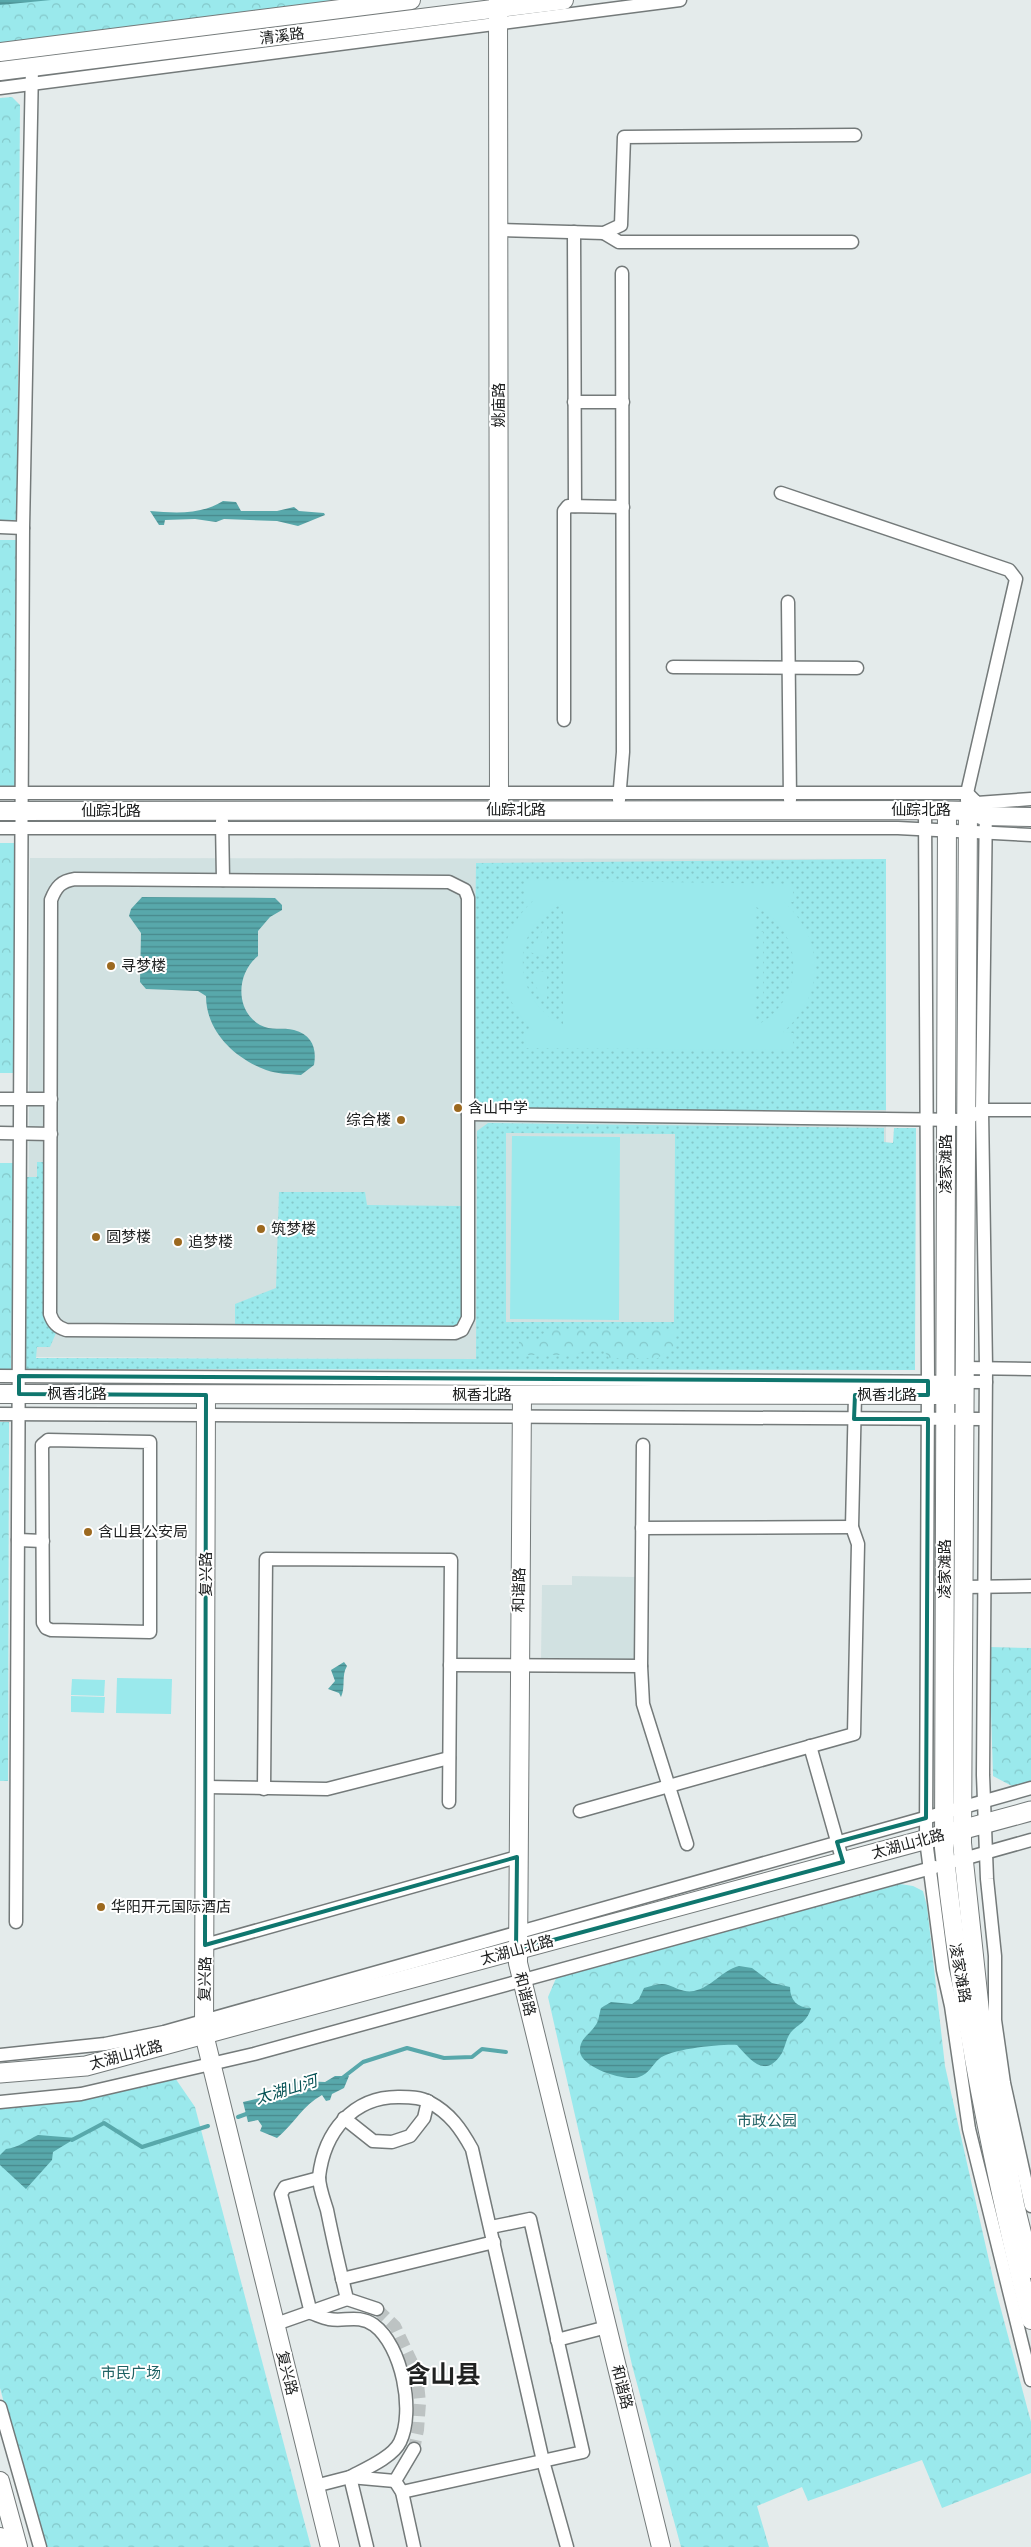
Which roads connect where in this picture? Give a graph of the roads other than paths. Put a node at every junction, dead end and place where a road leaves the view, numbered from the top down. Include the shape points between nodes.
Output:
1 (411, 0) edge
2 (564, 0) edge
3 (680, 0) edge
4 (498, 11) edge
5 (233, 23) junction
6 (235, 42) junction
7 (0, 52) edge
8 (0, 71) edge
9 (32, 75) junction
10 (0, 88) edge
11 (855, 135) dead end
12 (498, 230) junction
13 (574, 232) junction
14 (604, 233) junction
15 (852, 242) dead end
16 (622, 273) dead end
17 (574, 402) junction
18 (622, 402) junction
19 (781, 493) dead end
20 (574, 506) junction
21 (622, 507) junction
22 (0, 527) edge
23 (23, 528) junction
24 (788, 602) dead end
25 (673, 667) dead end
26 (787, 668) junction
27 (857, 668) dead end
28 (564, 720) dead end
29 (0, 793) edge
30 (1031, 799) edge
31 (499, 802) junction
32 (619, 802) junction
33 (790, 802) junction
34 (967, 802) junction
35 (222, 810) junction
36 (925, 810) junction
37 (0, 811) edge
38 (22, 811) junction
39 (948, 811) junction
40 (1031, 817) edge
41 (981, 821) junction
42 (0, 828) edge
43 (925, 830) junction
44 (947, 831) junction
45 (1031, 835) edge
46 (223, 880) junction
47 (0, 1099) edge
48 (20, 1099) junction
49 (51, 1099) junction
50 (982, 1110) junction
51 (1031, 1110) edge
52 (468, 1114) junction
53 (926, 1120) junction
54 (946, 1120) junction
55 (966, 1120) junction
56 (0, 1133) edge
57 (20, 1133) junction
58 (51, 1134) junction
59 (986, 1368) junction
60 (1031, 1369) edge
61 (0, 1376) edge
62 (19, 1376) junction
63 (965, 1382) junction
64 (986, 1382) junction
65 (937, 1388) junction
66 (0, 1394) edge
67 (19, 1394) junction
68 (206, 1395) junction
69 (854, 1395) junction
70 (522, 1396) junction
71 (0, 1414) edge
72 (19, 1414) junction
73 (206, 1415) junction
74 (521, 1417) junction
75 (854, 1418) junction
76 (937, 1419) junction
77 (964, 1419) junction
78 (985, 1419) junction
79 (643, 1445) dead end
80 (852, 1526) junction
81 (642, 1528) junction
82 (18, 1540) junction
83 (43, 1541) junction
84 (1031, 1586) edge
85 (963, 1587) junction
86 (984, 1588) junction
87 (518, 1665) junction
88 (450, 1666) junction
89 (641, 1666) junction
90 (810, 1746) junction
91 (449, 1758) junction
92 (669, 1786) junction
93 (206, 1787) junction
94 (1031, 1788) edge
95 (264, 1789) junction
96 (984, 1801) junction
97 (449, 1802) dead end
98 (962, 1807) junction
99 (580, 1811) dead end
100 (1031, 1811) edge
101 (944, 1813) junction
102 (926, 1818) junction
103 (1031, 1836) edge
104 (986, 1837) junction
105 (837, 1842) junction
106 (687, 1844) dead end
107 (963, 1844) junction
108 (935, 1851) junction
109 (517, 1857) junction
110 (843, 1862) junction
111 (16, 1922) dead end
112 (205, 1945) junction
113 (518, 1956) junction
114 (206, 2042) junction
115 (0, 2055) edge
116 (0, 2073) edge
117 (0, 2086) edge
118 (428, 2101) junction
119 (0, 2102) edge
120 (344, 2118) junction
121 (319, 2178) junction
122 (1031, 2206) edge
123 (491, 2226) junction
124 (494, 2242) junction
125 (1031, 2268) edge
126 (342, 2279) junction
127 (347, 2299) junction
128 (377, 2309) tunnel mouth
129 (311, 2313) junction
130 (1031, 2320) edge
131 (276, 2324) junction
132 (607, 2327) junction
133 (558, 2340) junction
134 (1031, 2380) edge
135 (0, 2407) edge
136 (414, 2449) tunnel mouth
137 (543, 2461) junction
138 (350, 2477) junction
139 (0, 2481) edge
140 (395, 2481) junction
141 (315, 2486) junction
142 (402, 2492) junction
143 (0, 2536) edge
144 (3, 2547) edge
145 (18, 2547) edge
146 (40, 2547) edge
147 (330, 2547) edge
148 (367, 2547) edge
149 (414, 2547) edge
150 (566, 2547) edge
151 (661, 2547) edge

1 - 5 main road, 清溪路
2 - 4 main road, 清溪路
3 - 4 street
4 - 6 main road, 清溪路
4 - 9 street
4 - 12 main road, 姚庙路
5 - 6 main road
5 - 7 main road, 清溪路
6 - 9 main road, 清溪路
8 - 9 main road, 清溪路
9 - 10 street
9 - 23 street
11 - 14 street via 624,137 621,225
12 - 13 street
12 - 31 main road, 姚庙路
13 - 14 street
13 - 17 street
14 - 15 street via 619,242
16 - 18 street
17 - 18 street
17 - 20 street
18 - 21 street
19 - 34 street via 1009,570 1016,580
20 - 21 street
20 - 28 street via 568,506 564,511
21 - 32 street via 623,752
22 - 23 street
23 - 38 street
24 - 26 street
25 - 26 street
26 - 27 street
26 - 33 street
29 - 31 street
30 - 41 street
31 - 32 main road, 仙踪北路
31 - 35 main road, 仙踪北路
32 - 33 main road, 仙踪北路
33 - 34 street
33 - 36 main road, 仙踪北路
34 - 39 main road, 仙踪北路
34 - 41 main road, 仙踪北路
35 - 38 main road, 仙踪北路
35 - 46 street
36 - 39 main road, 仙踪北路
36 - 43 street
37 - 38 main road, 仙踪北路
38 - 48 street
39 - 44 main road, 凌家滩路
40 - 41 main road, 仙踪北路
41 - 44 street
41 - 45 street
41 - 50 street
41 - 55 main road, 凌家滩路
42 - 43 street
43 - 44 street
43 - 53 street
44 - 54 main road, 凌家滩路
46 - 49 street via 75,879 56,887 50,900
46 - 52 street via 449,882 465,890 468,898
47 - 48 street
48 - 49 street
48 - 57 street
49 - 58 street
50 - 51 street
50 - 55 street
50 - 59 street
52 - 53 street
52 - 58 street via 468,1318 466,1326 455,1333 59,1328 50,1314
53 - 54 street
53 - 65 street
54 - 55 street
54 - 65 main road, 凌家滩路
55 - 63 main road, 凌家滩路
56 - 57 street
57 - 58 street
57 - 62 street
59 - 60 street
59 - 63 street
59 - 64 street
61 - 62 street
62 - 65 street
62 - 67 street
63 - 64 street
63 - 65 main road, 枫香北路
63 - 77 main road, 凌家滩路
64 - 78 street
65 - 69 main road, 枫香北路
65 - 76 main road, 凌家滩路
66 - 67 main road, 枫香北路
67 - 68 main road, 枫香北路
67 - 72 street
68 - 70 main road, 枫香北路
68 - 73 main road, 复兴路
69 - 70 main road, 枫香北路
69 - 75 street
70 - 74 main road, 和谐路
71 - 72 street
72 - 73 street
72 - 82 street
73 - 74 street
73 - 93 main road, 复兴路
74 - 75 street
74 - 87 main road, 和谐路
75 - 76 street
75 - 80 street
76 - 77 street
76 - 101 main road, 凌家滩路
76 - 102 street
77 - 78 street
77 - 85 main road, 凌家滩路
78 - 86 street
79 - 81 street
80 - 81 street
80 - 90 street via 858,1544 854,1734
81 - 89 street
82 - 83 street
82 - 111 street
83 - 83 street via 46,1628 150,1632 150,1442 48,1440 42,1445
84 - 86 street
85 - 86 street
85 - 98 main road, 凌家滩路
86 - 96 street
87 - 88 street
87 - 89 street
87 - 109 main road, 和谐路
88 - 91 street
88 - 95 street via 451,1560 266,1559
89 - 92 street via 643,1704
90 - 92 street
90 - 105 street
91 - 95 street via 327,1789
91 - 97 street
92 - 99 street
92 - 106 street
93 - 95 street
93 - 112 main road, 复兴路
94 - 96 street
96 - 98 street
96 - 104 street
98 - 101 street
98 - 107 main road, 凌家滩路
100 - 104 main road, 太湖山北路
101 - 102 street
101 - 108 main road, 凌家滩路
102 - 105 street
102 - 108 street
103 - 104 main road, 太湖山北路
104 - 107 main road, 太湖山北路
104 - 107 street
104 - 122 street via 995,1956 995,2020 1004,2083
105 - 110 street
105 - 113 street
107 - 108 main road, 太湖山北路
107 - 108 street
107 - 125 main road, 凌家滩路 via 981,2021 1015,2205
108 - 110 main road, 太湖山北路
108 - 113 main road, 太湖山北路
108 - 130 main road, 凌家滩路 via 1003,2208
108 - 134 street via 942,1970 952,2006 969,2129
109 - 112 street
109 - 113 main road, 和谐路
110 - 113 main road, 太湖山北路
112 - 114 main road, 复兴路
113 - 114 main road, 太湖山北路
113 - 114 street
113 - 132 main road, 和谐路
114 - 115 street via 105,2044
114 - 116 main road, 太湖山北路 via 86,2066
114 - 117 main road, 太湖山北路 via 89,2078
114 - 119 street via 80,2094
114 - 131 main road, 复兴路
118 - 120 street via 385,2096 362,2104
118 - 120 street via 424,2118 410,2136 392,2142 373,2141
118 - 123 street via 459,2126 472,2149
120 - 121 street via 327,2146
121 - 126 street
121 - 129 street via 285,2187 281,2194
123 - 124 street
123 - 133 street via 530,2220
124 - 126 street
124 - 137 street
126 - 127 street
127 - 128 street
127 - 129 street
129 - 131 street
129 - 138 street via 331,2319 353,2317 373,2324 389,2340 400,2368 407,2418 400,2443 380,2461
131 - 141 main road, 复兴路
132 - 133 street
132 - 151 main road, 和谐路
133 - 137 street via 583,2452
135 - 146 street
136 - 140 street
137 - 142 street
137 - 150 street
138 - 140 street
138 - 141 street
138 - 148 street
139 - 145 main road
140 - 142 street
141 - 147 main road, 复兴路
142 - 149 street
143 - 144 main road

